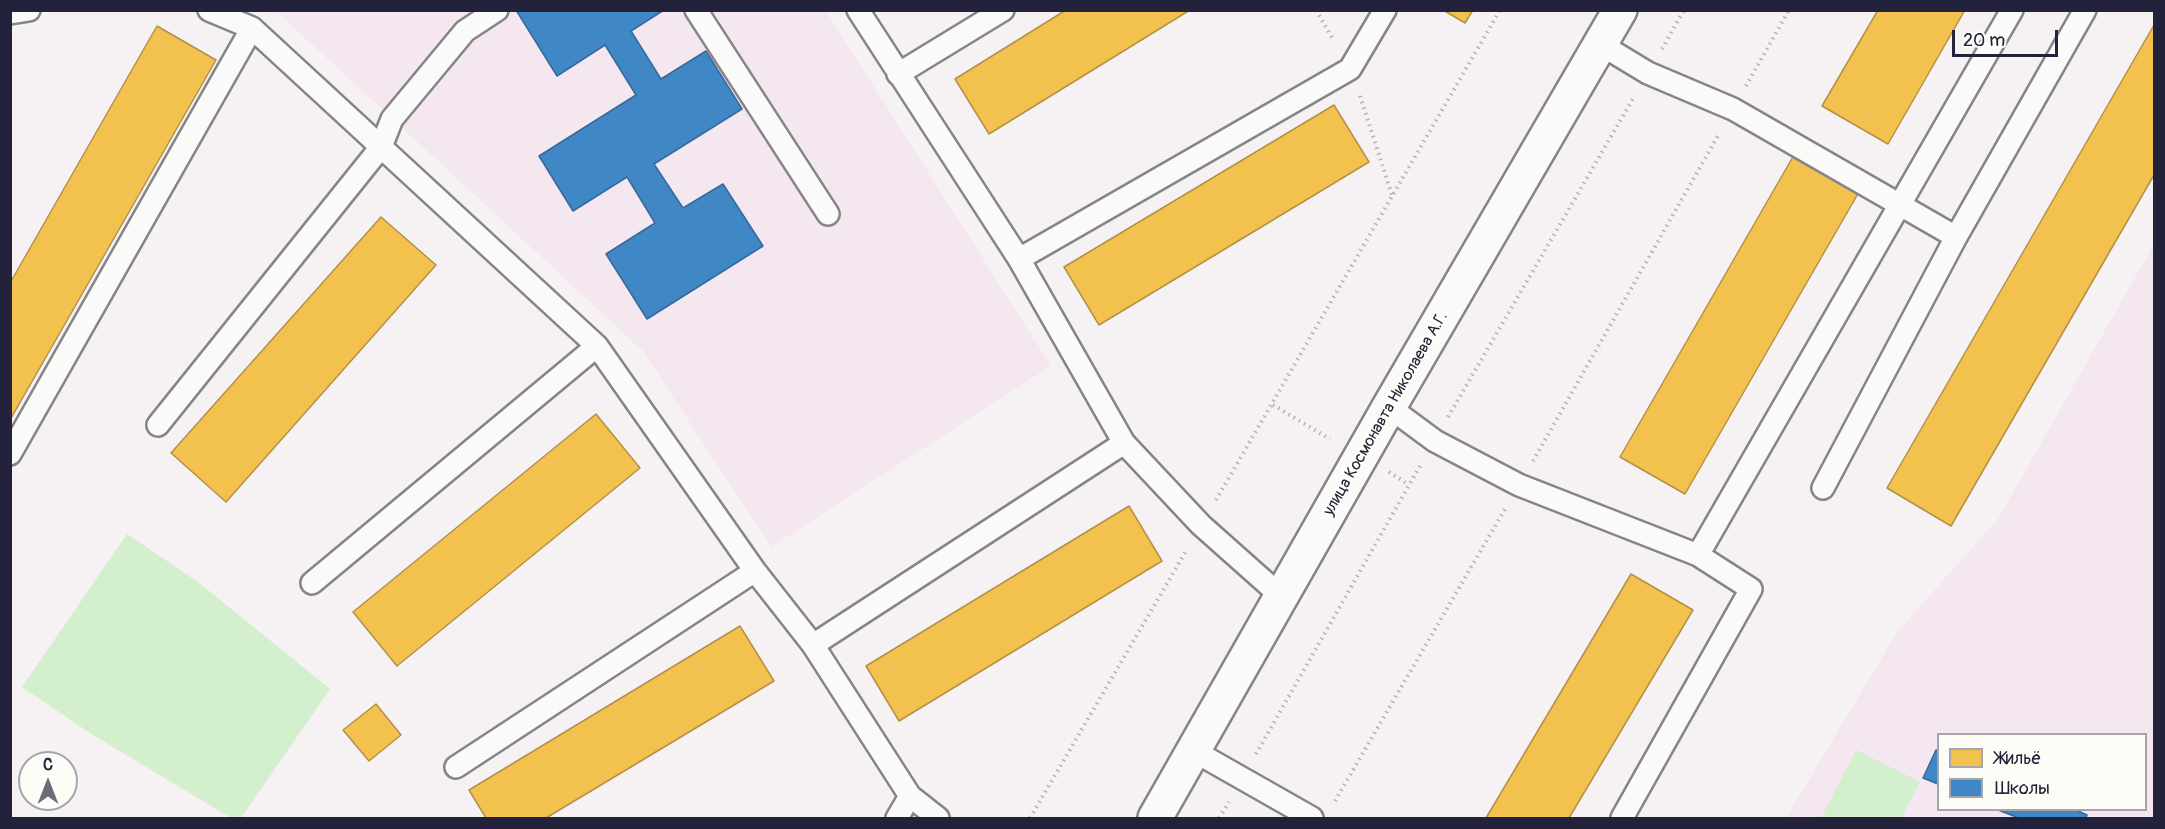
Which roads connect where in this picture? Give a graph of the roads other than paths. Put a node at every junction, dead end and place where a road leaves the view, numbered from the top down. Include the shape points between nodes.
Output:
1 (29, 10) edge
2 (209, 10) edge
3 (497, 10) edge
4 (696, 10) edge
5 (858, 10) edge
6 (1003, 10) edge
7 (1385, 10) edge
8 (1620, 10) edge
9 (2012, 10) edge
10 (2085, 10) edge
11 (10, 13) edge
12 (252, 28) junction
13 (1600, 44) junction
14 (898, 74) junction
15 (381, 147) junction
16 (1900, 204) junction
17 (828, 214) dead end
18 (1956, 237) junction
19 (1018, 260) junction
20 (597, 346) junction
21 (1389, 406) junction
22 (158, 425) dead end
23 (1124, 443) junction
24 (10, 454) edge
25 (1823, 488) dead end
26 (1698, 555) junction
27 (755, 571) junction
28 (312, 583) dead end
29 (1282, 597) junction
30 (813, 645) junction
31 (1194, 751) junction
32 (456, 767) dead end
33 (910, 796) junction
34 (897, 819) edge
35 (938, 819) edge
36 (1155, 819) edge
37 (1311, 819) edge
38 (1622, 819) edge

1 - 11 lane
2 - 12 lane
3 - 15 lane via 465,31 392,119
4 - 17 lane
5 - 14 lane
6 - 14 lane
7 - 19 lane via 1350,69
8 - 13 street, улица Космонавта Николаева А.Г.
9 - 16 lane
10 - 18 lane
12 - 15 lane
12 - 24 lane
13 - 16 lane via 1648,73 1733,109
13 - 21 street, улица Космонавта Николаева А.Г.
14 - 19 lane
15 - 20 lane
15 - 22 lane
16 - 18 lane
16 - 26 lane
18 - 25 lane
19 - 23 lane
20 - 27 lane
20 - 28 lane
21 - 26 lane via 1435,441 1519,485
21 - 29 street, улица Космонавта Николаева А.Г.
23 - 29 lane via 1201,525
23 - 30 lane
26 - 38 lane via 1751,589
27 - 30 lane
27 - 32 lane
29 - 31 street, улица Космонавта Николаева А.Г.
30 - 33 lane
31 - 36 street, улица Космонавта Николаева А.Г.
31 - 37 lane
33 - 34 lane
33 - 35 lane

